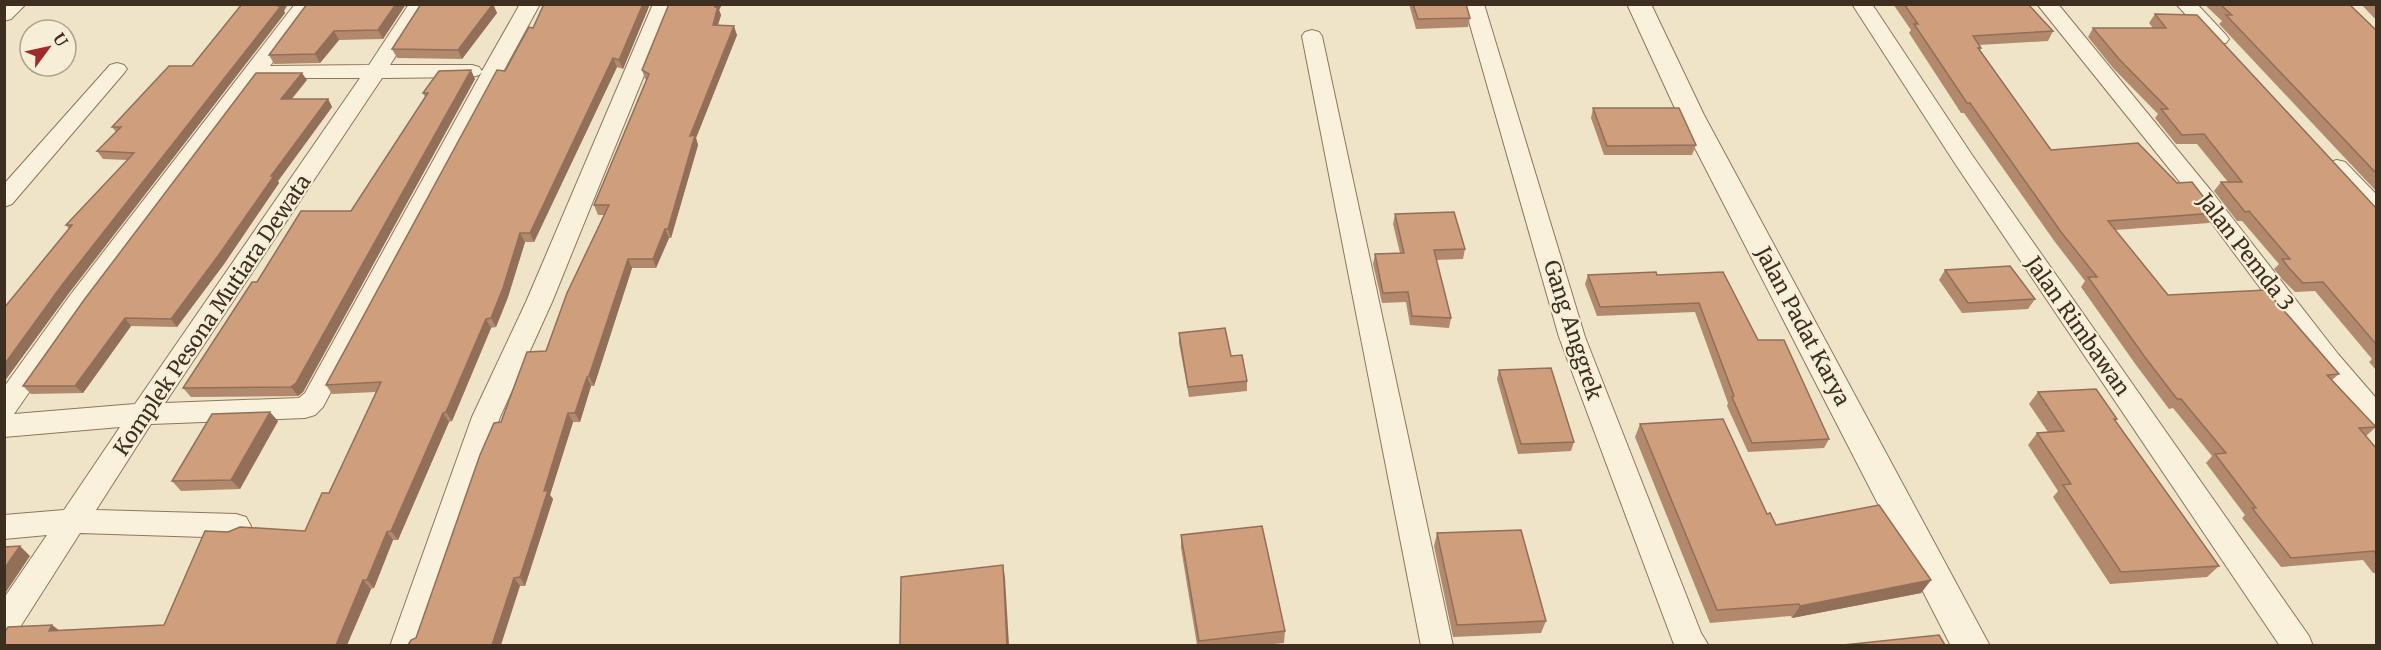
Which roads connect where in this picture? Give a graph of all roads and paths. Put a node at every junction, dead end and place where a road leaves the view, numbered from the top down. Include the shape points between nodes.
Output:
1 (16, 4) edge
2 (306, 4) edge
3 (420, 4) edge
4 (530, 4) edge
5 (663, 4) edge
6 (1474, 4) edge
7 (1639, 4) edge
8 (1862, 4) edge
9 (2047, 4) edge
10 (2186, 4) edge
11 (4, 15) edge
12 (1312, 36) dead end
13 (2229, 51) edge
14 (117, 69) dead end
15 (492, 71) junction
16 (253, 72) junction
17 (373, 72) junction
18 (2324, 153) edge
19 (4, 199) edge
20 (2376, 208) edge
21 (4, 408) edge
22 (143, 414) junction
23 (2376, 416) edge
24 (4, 426) edge
25 (73, 521) junction
26 (236, 526) edge
27 (4, 527) edge
28 (4, 625) edge
29 (405, 645) edge
30 (1437, 645) edge
31 (1694, 645) edge
32 (1971, 645) edge
33 (2298, 645) edge

1 - 11 street
2 - 16 street
3 - 17 street, Komplek Pesona Mutiara Dewata
4 - 15 street
5 - 29 street via 540,302 486,417
6 - 31 street, Gang Anggrek via 1572,337 1689,642
7 - 32 street, Jalan Padat Karya via 1691,115
8 - 33 street, Jalan Rimbawan via 1964,160
9 - 23 street, Jalan Pemda 3
10 - 13 street
12 - 30 street
14 - 19 street
15 - 17 street
15 - 22 street via 315,400 296,410
16 - 17 street
16 - 21 street via 80,300
17 - 22 street, Komplek Pesona Mutiara Dewata
18 - 20 street
22 - 24 street
22 - 25 street, Komplek Pesona Mutiara Dewata
25 - 26 street
25 - 27 street
25 - 28 street, Komplek Pesona Mutiara Dewata

